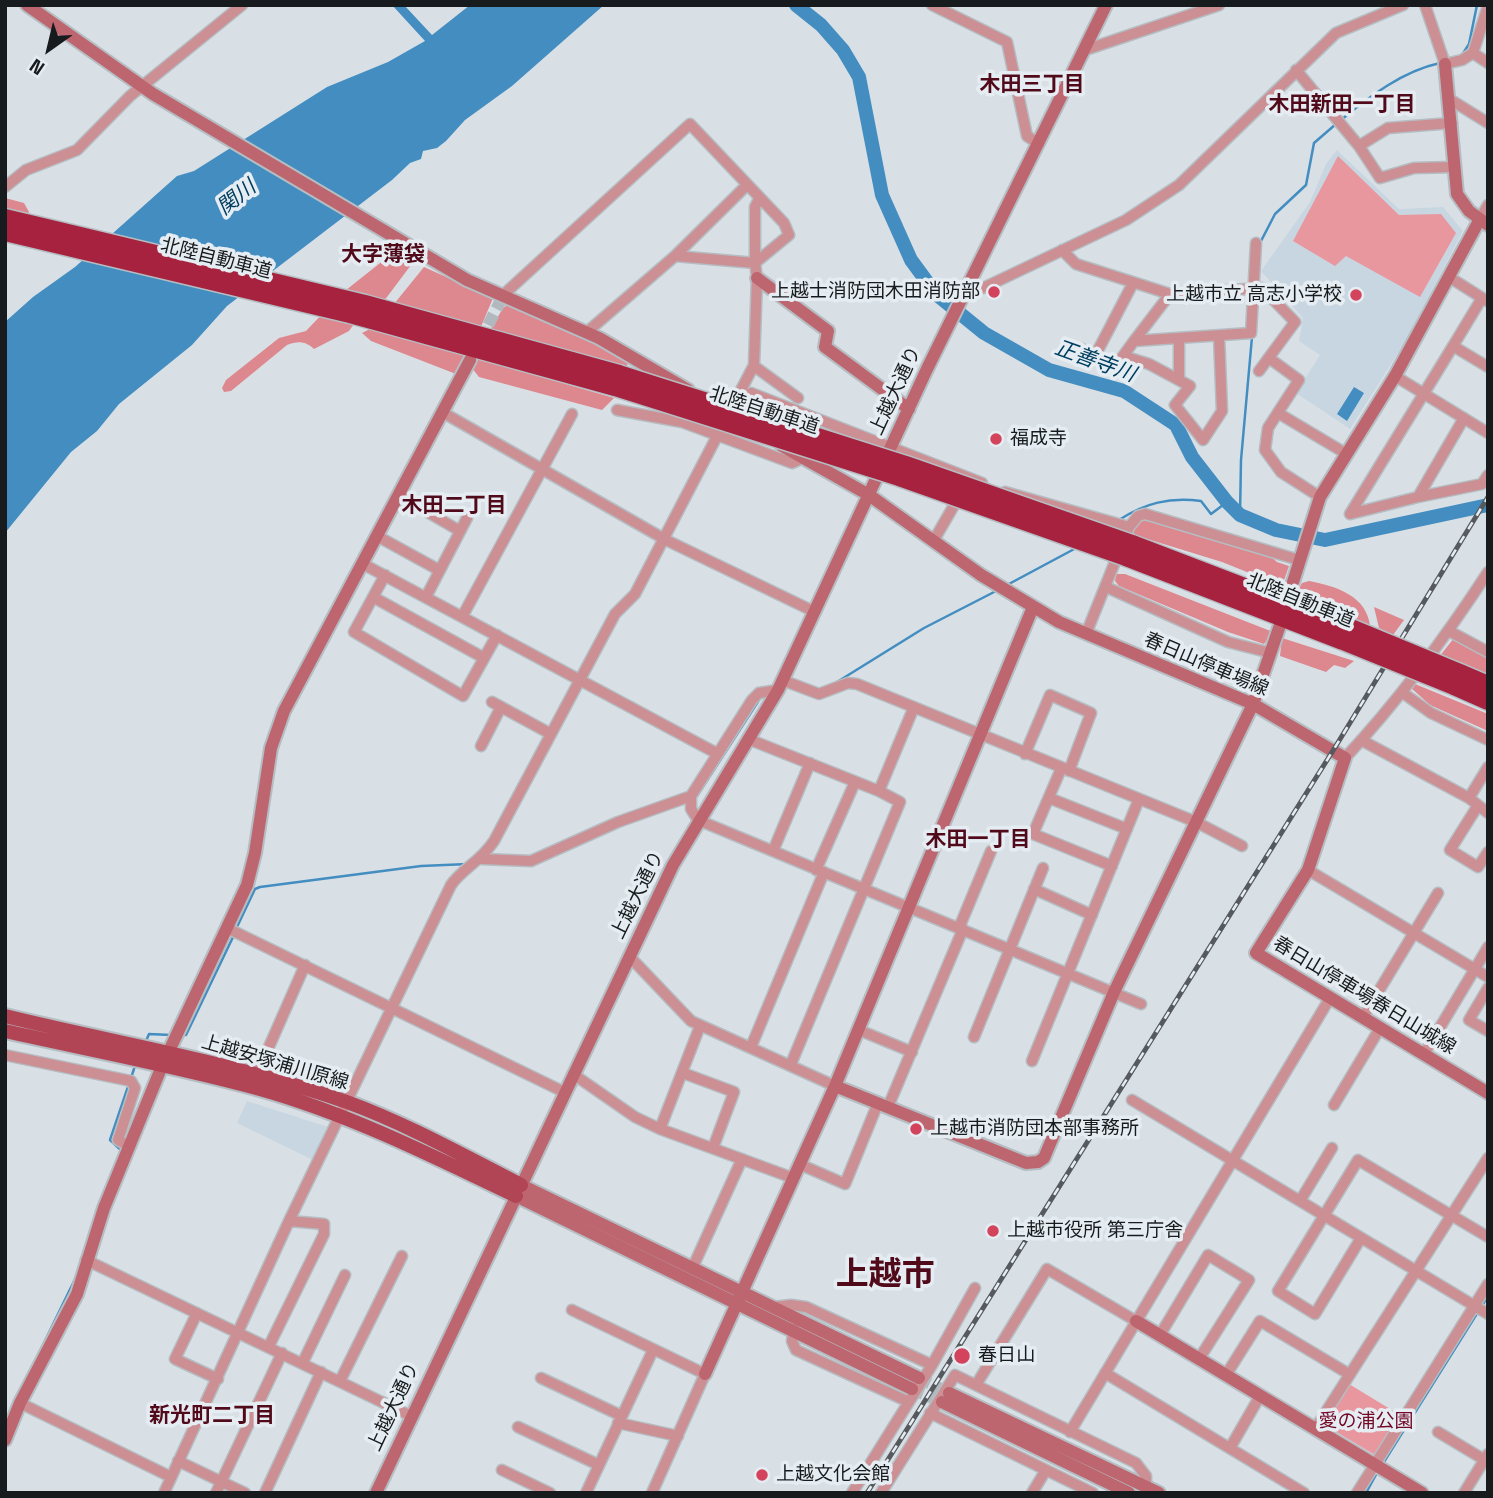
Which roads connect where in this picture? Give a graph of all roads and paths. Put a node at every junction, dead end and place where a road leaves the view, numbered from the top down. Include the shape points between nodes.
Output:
1 (27, 5) edge
2 (242, 5) edge
3 (932, 5) edge
4 (1106, 5) edge
5 (1219, 5) edge
6 (1402, 5) edge
7 (1425, 5) edge
8 (1487, 5) edge
9 (1085, 50) junction
10 (1473, 53) junction
11 (1444, 60) junction
12 (1488, 63) edge
13 (1296, 70) junction
14 (141, 86) junction
15 (1451, 100) junction
16 (1451, 123) junction
17 (1488, 123) edge
18 (1039, 144) junction
19 (1359, 146) junction
20 (1453, 167) junction
21 (746, 186) junction
22 (5, 187) edge
23 (759, 199) junction
24 (1488, 205) edge
25 (1484, 222) edge
26 (7, 223) edge
27 (1256, 243) dead end
28 (1062, 250) junction
29 (675, 256) junction
30 (755, 263) junction
31 (1449, 276) junction
32 (757, 278) junction
33 (1132, 285) junction
34 (1252, 286) junction
35 (966, 293) junction
36 (1170, 294) junction
37 (501, 299) junction
38 (1485, 299) edge
39 (587, 332) junction
40 (1219, 336) junction
41 (1180, 340) junction
42 (1134, 341) junction
43 (1453, 346) junction
44 (1082, 349) dead end
45 (1095, 356) junction
46 (1124, 356) junction
47 (1269, 358) junction
48 (470, 360) dead end
49 (754, 366) junction
50 (1488, 367) edge
51 (1259, 372) dead end
52 (1395, 376) junction
53 (1179, 380) junction
54 (617, 381) junction
55 (1423, 392) junction
56 (798, 398) dead end
57 (736, 404) junction
58 (909, 409) junction
59 (617, 410) dead end
60 (442, 412) junction
61 (1278, 413) junction
62 (572, 414) dead end
63 (730, 416) junction
64 (1464, 418) junction
65 (1488, 433) edge
66 (720, 436) junction
67 (890, 448) junction
68 (1345, 453) junction
69 (803, 458) junction
70 (542, 468) junction
71 (1488, 475) edge
72 (970, 478) junction
73 (398, 495) junction
74 (869, 495) junction
75 (1320, 497) junction
76 (1418, 497) junction
77 (467, 518) dead end
78 (460, 531) junction
79 (377, 536) junction
80 (666, 540) junction
81 (934, 540) junction
82 (1129, 543) junction
83 (1301, 554) junction
84 (363, 564) junction
85 (439, 570) junction
86 (1488, 572) edge
87 (385, 575) junction
88 (1293, 582) dead end
89 (1105, 587) junction
90 (373, 597) junction
91 (425, 597) junction
92 (1033, 607) junction
93 (815, 612) junction
94 (462, 617) junction
95 (1280, 625) dead end
96 (1449, 631) junction
97 (1086, 634) junction
98 (497, 635) junction
99 (1488, 652) edge
100 (1271, 653) junction
101 (484, 658) junction
102 (579, 679) junction
103 (1457, 680) junction
104 (780, 685) junction
105 (1488, 685) edge
106 (1403, 693) junction
107 (1488, 701) edge
108 (1253, 704) junction
109 (914, 707) junction
110 (551, 734) junction
111 (981, 734) junction
112 (748, 739) junction
113 (1361, 740) junction
114 (1488, 740) edge
115 (481, 746) dead end
116 (718, 754) junction
117 (1024, 754) junction
118 (1345, 758) junction
119 (810, 763) junction
120 (1488, 767) edge
121 (1065, 770) junction
122 (855, 782) junction
123 (879, 792) junction
124 (691, 796) junction
125 (1049, 797) junction
126 (1139, 799) junction
127 (1469, 799) junction
128 (1477, 807) junction
129 (1488, 813) edge
130 (698, 820) junction
131 (1196, 822) junction
132 (1127, 829) junction
133 (1242, 846) dead end
134 (991, 850) dead end
135 (773, 851) junction
136 (1488, 852) edge
137 (482, 859) junction
138 (1112, 866) junction
139 (1042, 868) dead end
140 (1308, 870) junction
141 (820, 871) junction
142 (864, 888) junction
143 (1034, 889) junction
144 (1438, 893) dead end
145 (910, 908) junction
146 (1092, 915) junction
147 (961, 928) junction
148 (229, 929) junction
149 (1415, 932) junction
150 (1488, 947) edge
151 (1009, 948) junction
152 (630, 957) junction
153 (305, 965) junction
154 (1474, 970) junction
155 (1069, 972) junction
156 (1488, 977) edge
157 (1488, 988) edge
158 (1114, 992) junction
159 (1330, 998) junction
160 (1141, 1004) dead end
161 (393, 1008) junction
162 (5, 1016) edge
163 (1363, 1017) junction
164 (700, 1026) junction
165 (1380, 1028) junction
166 (859, 1030) junction
167 (5, 1031) edge
168 (1488, 1031) edge
169 (974, 1037) dead end
170 (751, 1047) junction
171 (912, 1052) junction
172 (1424, 1054) junction
173 (5, 1055) edge
174 (164, 1060) junction
175 (1032, 1060) dead end
176 (791, 1063) junction
177 (683, 1073) junction
178 (257, 1074) junction
179 (573, 1074) junction
180 (835, 1086) junction
181 (564, 1092) junction
182 (1488, 1093) edge
183 (1132, 1100) dead end
184 (883, 1105) junction
185 (1334, 1105) dead end
186 (343, 1109) junction
187 (660, 1129) junction
188 (130, 1147) junction
189 (713, 1148) junction
190 (1332, 1148) dead end
191 (1488, 1158) edge
192 (742, 1159) junction
193 (1233, 1161) junction
194 (799, 1164) junction
195 (793, 1178) junction
196 (518, 1190) junction
197 (1300, 1201) junction
198 (1323, 1215) junction
199 (1452, 1215) junction
200 (289, 1221) junction
201 (1488, 1237) edge
202 (1361, 1238) junction
203 (402, 1256) dead end
204 (86, 1261) junction
205 (692, 1269) junction
206 (1416, 1271) junction
207 (345, 1275) dead end
208 (1488, 1284) edge
209 (975, 1288) dead end
210 (741, 1297) junction
211 (1474, 1306) junction
212 (774, 1307) junction
213 (572, 1310) dead end
214 (197, 1313) junction
215 (1488, 1314) edge
216 (1136, 1321) junction
217 (794, 1329) junction
218 (239, 1333) junction
219 (1160, 1335) junction
220 (268, 1346) junction
221 (653, 1350) junction
222 (282, 1353) junction
223 (1199, 1359) junction
224 (303, 1362) junction
225 (932, 1365) junction
226 (321, 1372) junction
227 (1105, 1373) junction
228 (705, 1374) junction
229 (1349, 1374) junction
230 (1226, 1375) junction
231 (218, 1378) junction
232 (541, 1378) dead end
233 (340, 1381) junction
234 (976, 1385) junction
235 (1260, 1395) junction
236 (909, 1402) junction
237 (19, 1403) junction
238 (930, 1413) junction
239 (411, 1416) junction
240 (620, 1419) junction
241 (517, 1427) dead end
242 (1315, 1429) junction
243 (1070, 1432) junction
244 (1438, 1432) dead end
245 (678, 1436) junction
246 (5, 1440) edge
247 (1230, 1448) junction
248 (1487, 1458) edge
249 (178, 1461) junction
250 (1373, 1463) junction
251 (599, 1465) junction
252 (502, 1470) dead end
253 (1046, 1470) junction
254 (171, 1477) junction
255 (221, 1481) junction
256 (1146, 1486) junction
257 (536, 1490) edge
258 (164, 1493) edge
259 (216, 1493) edge
260 (244, 1493) edge
261 (265, 1493) edge
262 (376, 1493) edge
263 (550, 1493) edge
264 (586, 1493) edge
265 (652, 1493) edge
266 (852, 1493) edge
267 (881, 1493) edge
268 (1032, 1493) edge
269 (1093, 1493) edge
270 (1129, 1493) edge
271 (1159, 1493) edge
272 (1304, 1493) edge
273 (1357, 1493) edge
274 (1422, 1493) edge
275 (1465, 1493) edge

1 - 14 street, 春日山停車場線
2 - 14 street
3 - 18 street via 1007,42 1027,136
4 - 9 street
5 - 9 street
6 - 13 street via 1336,33
7 - 11 street
8 - 10 street
9 - 18 street
10 - 11 street via 1462,60
10 - 12 street
11 - 15 street
13 - 19 street
13 - 28 street via 1179,185 1126,220
14 - 22 street via 77,150 26,170
14 - 37 street, 春日山停車場線
15 - 16 street
15 - 17 street
16 - 19 street via 1388,128
16 - 20 street
18 - 35 street
19 - 20 street via 1380,178 1414,168
20 - 25 street via 1457,194
21 - 23 street
21 - 29 street
21 - 37 street via 690,124
23 - 30 street
23 - 30 street via 784,223 789,235
24 - 25 street
25 - 31 street
26 - 54 highway, 北陸自動車道
26 - 54 highway, 北陸自動車道 via 365,304
27 - 34 street
28 - 33 street via 1076,264
28 - 35 street
29 - 30 street
29 - 39 street
30 - 32 street
31 - 38 street
31 - 52 street
32 - 49 street
32 - 58 street via 828,331 825,348
33 - 36 street via 1150,285
33 - 45 street
34 - 36 street
34 - 40 street via 1251,333
34 - 47 street via 1262,288 1295,323
35 - 58 street, 上越大通り
36 - 42 street
37 - 39 street, 春日山停車場線
38 - 43 street
39 - 63 street, 春日山停車場線
40 - 41 street
40 - 53 street via 1222,411 1203,440 1175,405 1189,386
41 - 42 street
41 - 53 street
42 - 46 street
43 - 50 street
43 - 55 street
44 - 45 street
45 - 46 street via 1114,367
46 - 53 street
47 - 51 street
47 - 61 street via 1299,380
48 - 60 street
49 - 56 street
49 - 57 street
52 - 55 street
52 - 68 street
54 - 82 highway, 北陸自動車道, bridge via 906,465
55 - 64 street
55 - 76 street via 1350,514
57 - 63 street
57 - 67 street via 751,393
58 - 67 street, 上越大通り
59 - 66 street via 682,422
60 - 70 street
60 - 73 street
61 - 68 street
61 - 75 street via 1268,428 1265,450 1281,472
62 - 70 street
63 - 66 street
63 - 69 street, 春日山停車場線
64 - 65 street
64 - 76 street
66 - 69 street via 792,463
66 - 80 street
67 - 72 street
67 - 74 street, 上越大通り
68 - 75 street
69 - 74 street, 春日山停車場線
70 - 80 street
70 - 94 street
71 - 76 street via 1482,484
72 - 81 street
72 - 82 street
73 - 78 street
73 - 79 street
74 - 81 street, 春日山停車場線
74 - 93 street, 上越大通り
75 - 83 street
77 - 78 street
78 - 85 street
79 - 84 street
79 - 85 street
80 - 93 street
80 - 102 street via 635,594 615,614
81 - 92 street, 春日山停車場線
82 - 83 street via 1138,516 1145,514
82 - 89 street
82 - 103 highway, 北陸自動車道, bridge
83 - 88 street
84 - 87 street
84 - 148 street via 276,729 256,853
85 - 91 street
86 - 96 street
87 - 90 street
87 - 91 street
89 - 97 street
89 - 100 street via 1228,642
90 - 101 street
90 - 101 street via 354,632 463,696
91 - 94 street
92 - 97 street, 春日山停車場線
92 - 111 street
93 - 104 street, 上越大通り
94 - 98 street
95 - 100 street
96 - 99 street
96 - 106 street
97 - 108 street, 春日山停車場線
98 - 101 street
98 - 102 street
100 - 108 street
102 - 110 street
102 - 116 street
103 - 105 highway, 北陸自動車道
103 - 107 highway, 北陸自動車道
104 - 109 street via 819,694 857,684
104 - 112 street, 上越大通り
104 - 116 street via 752,700
106 - 113 street
106 - 114 street via 1431,713
108 - 118 street, 春日山停車場線
108 - 131 street
109 - 111 street
109 - 123 street
110 - 115 street via 496,704
110 - 137 street
111 - 117 street
111 - 145 street
112 - 119 street
112 - 130 street, 上越大通り
113 - 118 street
113 - 127 street
116 - 124 street
117 - 121 street
117 - 121 street via 1050,695 1091,713
118 - 140 street
119 - 122 street
119 - 135 street
120 - 127 street
121 - 125 street
121 - 126 street
122 - 123 street
122 - 141 street
123 - 142 street via 900,802
124 - 130 street via 691,809
124 - 137 street via 531,861
125 - 132 street
125 - 138 street via 1033,834
126 - 131 street
126 - 132 street
127 - 128 street
128 - 129 street
128 - 136 street via 1450,850 1478,867
130 - 135 street
130 - 152 street, 上越大通り
131 - 133 street
131 - 158 street
132 - 138 street
134 - 147 street
135 - 141 street
137 - 161 street via 451,886
138 - 146 street
139 - 143 street
140 - 149 street
140 - 159 street, 春日山停車場春日山城線 via 1256,953
141 - 142 street
141 - 170 street
142 - 145 street
142 - 176 street
143 - 146 street
143 - 151 street
144 - 149 street
145 - 147 street
145 - 166 street
146 - 155 street
147 - 151 street
147 - 171 street
148 - 153 street
148 - 174 street
149 - 154 street
149 - 163 street
150 - 154 street
151 - 155 street
151 - 169 street
152 - 164 street
152 - 179 street, 上越大通り
153 - 161 street
153 - 178 street
154 - 156 street
154 - 172 street
155 - 158 street
155 - 175 street
157 - 168 street via 1469,1020
158 - 160 street
158 - 184 street via 1048,1153 1038,1162 1026,1163
159 - 163 street, 春日山停車場春日山城線
159 - 193 street
161 - 181 street
161 - 186 street
162 - 174 main road, 上越安塚浦川原線
163 - 165 street, 春日山停車場春日山城線
164 - 170 street
164 - 177 street
165 - 172 street, 春日山停車場春日山城線
165 - 185 street
166 - 171 street
166 - 180 street
167 - 174 main road, 上越安塚浦川原線
170 - 176 street
171 - 184 street
172 - 182 street, 春日山停車場春日山城線
173 - 188 street via 131,1081 135,1088 118,1140
174 - 178 main road, 上越安塚浦川原線
174 - 186 main road, 上越安塚浦川原線
174 - 188 street
176 - 180 street
177 - 187 street
177 - 189 street via 734,1092
178 - 186 main road, 上越安塚浦川原線
179 - 181 street, 上越大通り
179 - 187 street
180 - 184 street
180 - 194 street
181 - 196 street, 上越大通り
183 - 193 street
184 - 194 street via 845,1184
186 - 196 main road, 上越安塚浦川原線 via 417,1148
186 - 200 street
187 - 189 street
188 - 204 street
189 - 192 street
190 - 197 street
191 - 199 street
192 - 195 street
192 - 205 street
193 - 197 street
193 - 216 street
194 - 195 street
195 - 210 street
196 - 205 street
196 - 210 street
196 - 239 street, 上越大通り
197 - 198 street
198 - 199 street via 1358,1160
198 - 202 street
198 - 202 street via 1278,1291 1315,1314
199 - 201 street
199 - 206 street
200 - 218 street
200 - 220 street via 324,1224 324,1234
202 - 206 street
203 - 233 street
204 - 214 street
204 - 237 street via 77,1294
205 - 210 street
206 - 211 street
206 - 229 street
207 - 224 street
208 - 211 street
209 - 225 street
210 - 212 street
210 - 217 street
210 - 228 street
211 - 215 street
211 - 250 street
212 - 217 street via 916,1383
212 - 225 street via 799,1304
213 - 221 street
214 - 218 street
214 - 231 street via 175,1359
216 - 219 street
216 - 227 street
216 - 234 street via 1047,1269
217 - 236 street via 796,1350
218 - 220 street
218 - 231 street
219 - 223 street
219 - 223 street via 1208,1255 1249,1280
220 - 222 street
221 - 228 street
221 - 240 street
222 - 224 street
222 - 255 street
223 - 230 street
224 - 226 street
225 - 236 street
226 - 233 street
226 - 261 street
227 - 243 street
227 - 247 street
228 - 245 street
229 - 230 street via 1260,1321
229 - 242 street
230 - 235 street
231 - 249 street
232 - 240 street
233 - 239 street
234 - 238 street via 956,1375
234 - 243 street
235 - 242 street
235 - 247 street
236 - 266 street
237 - 246 street
237 - 254 street
238 - 253 street
238 - 267 street
239 - 262 street, 上越大通り
240 - 245 street
240 - 251 street
241 - 251 street
242 - 250 street
243 - 256 street via 1136,1463 1146,1476
244 - 248 street
245 - 265 street
247 - 272 street
248 - 275 street
249 - 254 street
249 - 255 street
250 - 273 street
250 - 274 street
251 - 264 street
252 - 257 street
253 - 268 street
253 - 269 street
254 - 258 street
255 - 259 street
255 - 260 street
256 - 270 street via 945,1397
256 - 271 street
257 - 263 street

